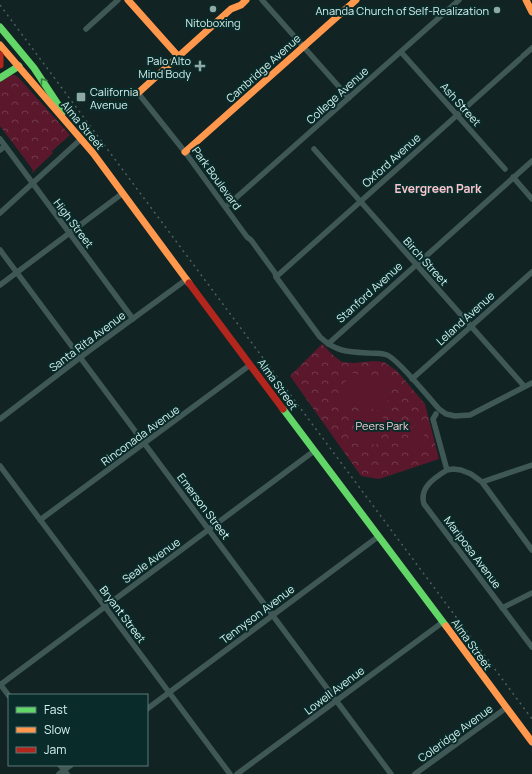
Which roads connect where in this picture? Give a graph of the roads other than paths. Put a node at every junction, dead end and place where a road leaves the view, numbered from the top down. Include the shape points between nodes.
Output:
1 (118, 0) edge
2 (128, 0) edge
3 (236, 0) edge
4 (246, 0) edge
5 (262, 0) edge
6 (356, 0) edge
7 (459, 0) edge
8 (526, 0) edge
9 (232, 8) junction
10 (532, 12) edge
11 (0, 27) edge
12 (86, 29) dead end
13 (0, 45) edge
14 (304, 46) junction
15 (532, 48) edge
16 (401, 52) junction
17 (0, 55) edge
18 (178, 56) junction
19 (0, 65) edge
20 (19, 66) junction
21 (0, 78) edge
22 (138, 93) joint
23 (348, 98) junction
24 (457, 115) junction
25 (71, 126) junction
26 (0, 139) edge
27 (81, 139) junction
28 (2, 148) edge
29 (314, 149) dead end
30 (185, 152) junction
31 (532, 161) edge
32 (505, 169) dead end
33 (513, 177) junction
34 (33, 183) junction
35 (123, 193) junction
36 (532, 199) edge
37 (360, 202) junction
38 (229, 204) dead end
39 (0, 213) edge
40 (70, 234) junction
41 (0, 250) edge
42 (415, 264) junction
43 (532, 272) edge
44 (16, 273) junction
45 (276, 277) junction
46 (187, 279) junction
47 (0, 285) edge
48 (133, 319) junction
49 (471, 327) junction
50 (328, 344) junction
51 (80, 358) junction
52 (250, 365) junction
53 (412, 379) junction
54 (532, 383) edge
55 (524, 386) junction
56 (436, 414) dead end
57 (0, 419) edge
58 (145, 444) junction
59 (314, 451) junction
60 (532, 465) edge
61 (0, 466) edge
62 (447, 470) junction
63 (482, 482) junction
64 (40, 520) junction
65 (209, 530) junction
66 (379, 536) junction
67 (532, 550) edge
68 (532, 593) edge
69 (105, 607) junction
70 (502, 608) junction
71 (273, 615) junction
72 (443, 622) junction
73 (532, 647) edge
74 (0, 684) edge
75 (169, 693) junction
76 (8, 695) edge
77 (337, 700) junction
78 (148, 708) edge
79 (506, 708) junction
80 (532, 742) edge
81 (230, 774) edge
82 (237, 774) edge
83 (391, 774) edge
84 (415, 774) edge

1 - 12 street
2 - 18 main road
3 - 9 main road
4 - 9 main road
5 - 14 street
6 - 14 main road, Cambridge Avenue
7 - 16 street, College Avenue
8 - 10 main road
9 - 18 main road
25 -> 11 main road via 51,92
13 - 20 main road, Alma Street
14 - 23 street
14 - 30 main road, Cambridge Avenue
15 - 24 street, Oxford Avenue
16 - 23 street, College Avenue
16 - 24 street, Ash Street
17 - 19 main road
18 - 22 main road
20 - 21 main road
20 - 25 main road, Alma Street
22 - 30 street, Park Boulevard
23 - 38 street, College Avenue
24 - 32 street, Ash Street
24 - 37 street, Oxford Avenue
25 - 27 main road, Alma Street
26 - 28 street, High Street
27 - 34 street
27 - 35 main road, Alma Street
28 - 34 street, High Street
29 - 37 street, Birch Street
30 - 45 street, Park Boulevard
31 - 33 street, Stanford Avenue
33 - 36 street
33 - 42 street, Stanford Avenue
34 - 39 street
34 - 40 street, High Street
35 - 40 street
35 - 46 main road, Alma Street
37 - 42 street, Birch Street
37 - 45 street, Oxford Avenue
40 - 44 street
40 - 48 street, High Street
41 - 44 street, Emerson Street
42 - 49 street, Birch Street
42 - 50 street, Stanford Avenue
43 - 49 street, Leland Avenue
44 - 47 street
44 - 51 street, Emerson Street
45 - 50 street, Park Boulevard via 320,337
46 - 48 street, Santa Rita Avenue
46 - 52 main road, Alma Street
48 - 51 street, Santa Rita Avenue
49 - 53 street, Leland Avenue
49 - 55 street, Birch Street
50 - 53 street, Park Boulevard via 346,352 386,355 394,359
51 - 57 street, Santa Rita Avenue
51 - 58 street, Emerson Street
52 - 58 street, Rinconada Avenue
52 - 59 main road, Alma Street
53 - 55 street, Park Boulevard via 439,409 446,414 461,416 472,414
54 - 55 street, Park Boulevard
56 - 62 street via 433,420
58 - 64 street, Rinconada Avenue
58 - 65 street, Emerson Street
59 - 65 street, Seale Avenue
59 - 66 main road, Alma Street
60 - 63 street
61 - 64 street, Bryant Street
62 - 63 street via 462,470
62 - 70 street, Mariposa Avenue via 425,489 424,504
63 - 67 street
64 - 69 street, Bryant Street
65 - 69 street, Seale Avenue
65 - 71 street, Emerson Street
66 - 71 street, Tennyson Avenue
66 - 72 main road, Alma Street
68 - 70 street
69 - 74 street, Seale Avenue
69 - 75 street, Bryant Street
70 - 73 street, Mariposa Avenue
71 - 75 street, Tennyson Avenue
71 - 77 street, Emerson Street
72 - 77 street, Lowell Avenue
72 - 79 main road, Alma Street
74 - 76 street
75 - 78 street, Tennyson Avenue
75 - 81 street, Bryant Street
77 - 82 street, Lowell Avenue
77 - 83 street, Emerson Street
79 - 80 main road, Alma Street
79 - 84 street, Coleridge Avenue

